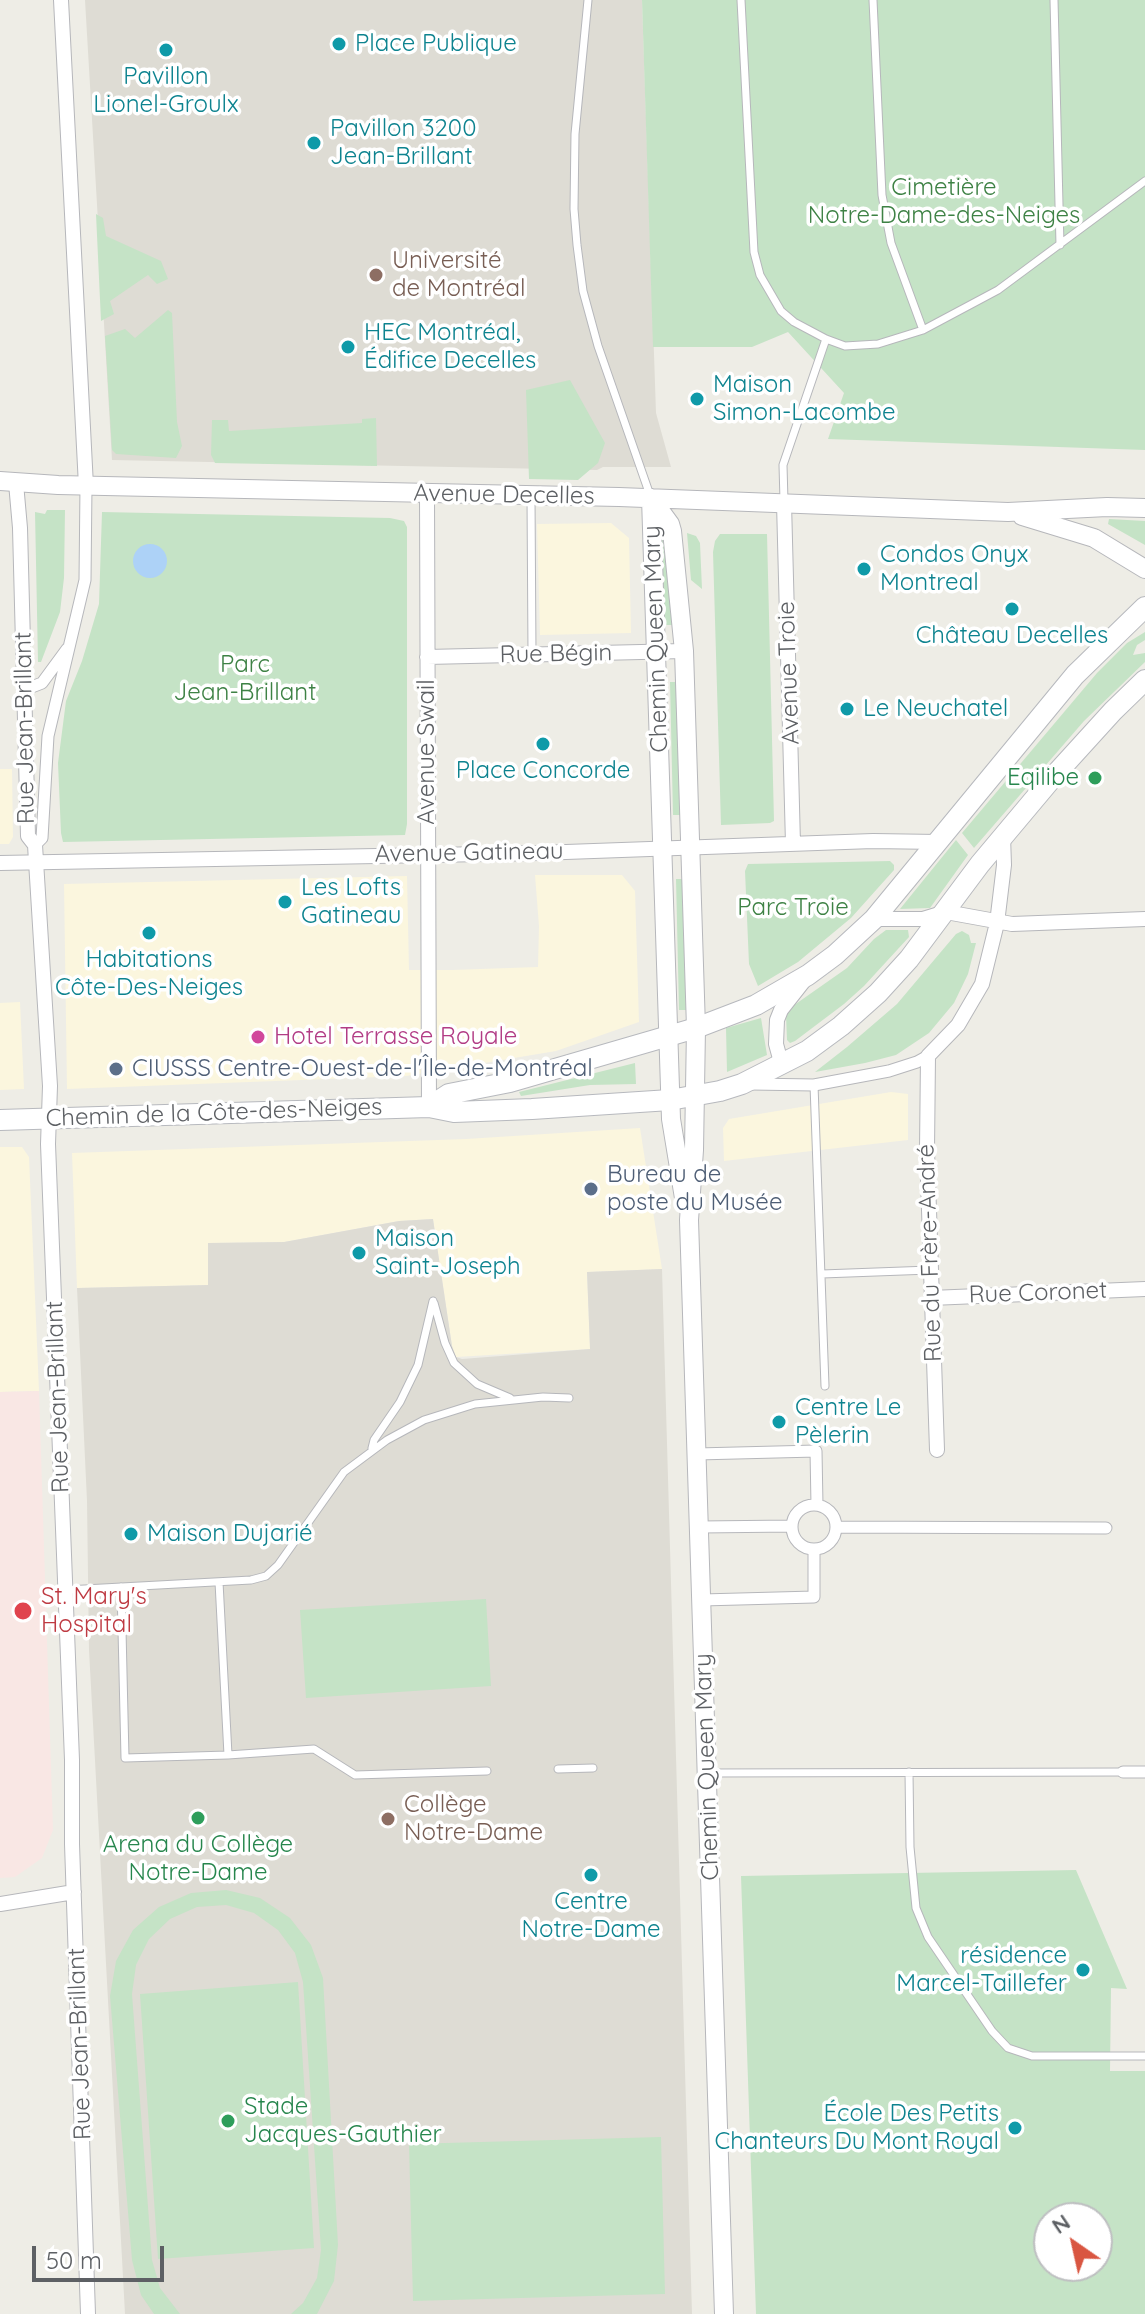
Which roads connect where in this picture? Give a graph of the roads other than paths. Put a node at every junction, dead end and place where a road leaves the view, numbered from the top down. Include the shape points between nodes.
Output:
1 (61, 0) edge
2 (588, 0) edge
3 (741, 0) edge
4 (873, 0) edge
5 (1054, 0) edge
6 (1145, 181) edge
7 (1060, 245) junction
8 (923, 330) junction
9 (826, 339) junction
10 (8, 482) edge
11 (86, 486) junction
12 (427, 494) junction
13 (531, 496) junction
14 (651, 498) junction
15 (784, 503) junction
16 (1145, 508) edge
17 (1008, 512) junction
18 (1145, 569) edge
19 (1145, 607) edge
20 (69, 646) junction
21 (654, 651) junction
22 (684, 651) junction
23 (532, 654) junction
24 (427, 657) junction
25 (1145, 680) edge
26 (24, 690) junction
27 (1003, 836) junction
28 (938, 842) junction
29 (793, 844) junction
30 (35, 845) junction
31 (691, 848) junction
32 (664, 849) junction
33 (426, 854) junction
34 (0, 863) edge
35 (36, 863) junction
36 (946, 912) junction
37 (874, 919) junction
38 (1145, 919) edge
39 (997, 923) junction
40 (808, 975) junction
41 (696, 1028) junction
42 (668, 1038) junction
43 (928, 1056) junction
44 (782, 1066) junction
45 (742, 1084) junction
46 (814, 1085) junction
47 (695, 1097) junction
48 (670, 1100) junction
49 (429, 1107) junction
50 (49, 1118) junction
51 (0, 1120) edge
52 (689, 1220) junction
53 (930, 1270) junction
54 (822, 1274) junction
55 (1145, 1289) edge
56 (931, 1298) junction
57 (825, 1386) dead end
58 (569, 1398) dead end
59 (511, 1399) junction
60 (372, 1449) junction
61 (937, 1450) dead end
62 (697, 1454) junction
63 (817, 1505) junction
64 (792, 1526) junction
65 (700, 1527) junction
66 (836, 1527) junction
67 (1106, 1528) dead end
68 (814, 1549) junction
69 (219, 1582) junction
70 (121, 1587) junction
71 (64, 1590) junction
72 (702, 1600) junction
73 (228, 1755) junction
74 (593, 1768) dead end
75 (558, 1769) dead end
76 (487, 1771) dead end
77 (909, 1772) junction
78 (1123, 1772) joint
79 (1145, 1772) edge
80 (707, 1773) junction
81 (74, 1892) junction
82 (0, 1904) edge
83 (1145, 2056) edge
84 (88, 2314) edge
85 (724, 2314) edge

1 - 11 street
2 - 14 lane via 575,134 577,245 598,346
3 - 9 lane via 754,252 760,275 781,311
4 - 8 lane via 882,195 891,243
5 - 7 lane
6 - 7 lane
7 - 8 lane via 998,290
8 - 9 lane via 878,344 845,346
9 - 15 lane via 783,465
10 - 11 street, Avenue Decelles
10 - 26 street, Rue Jean-Brillant via 20,528
11 - 12 street, Avenue Decelles
11 - 20 street via 85,580
12 - 13 street, Avenue Decelles
12 - 24 street, Avenue Swail
13 - 14 street, Avenue Decelles
13 - 23 lane
14 - 15 street, Avenue Decelles
14 - 21 street, Chemin Queen Mary
14 - 22 street, Chemin Queen Mary via 672,531
15 - 17 street, Avenue Decelles
15 - 29 street, Avenue Troie
16 - 17 street, Avenue Decelles
17 - 18 street, Avenue Decelles via 1094,538
19 - 28 main road, Chemin de la Côte-des-Neiges via 1075,675
20 - 26 street via 42,683
20 - 30 street via 48,736 42,838
21 - 22 street, Rue Bégin
21 - 23 street, Rue Bégin
21 - 32 street, Chemin Queen Mary
22 - 31 street, Chemin Queen Mary
23 - 24 street, Rue Bégin
24 - 33 street, Avenue Swail
25 - 27 main road, Chemin de la Côte-des-Neiges
26 - 30 street, Rue Jean-Brillant via 28,836
27 - 36 main road, Chemin de la Côte-des-Neiges
27 - 39 street, Chemin de la Côte-des-Neiges
28 - 29 street, Avenue Gatineau
28 - 37 main road, Chemin de la Côte-des-Neiges
29 - 31 street, Avenue Gatineau
30 - 35 street, Rue Jean-Brillant
31 - 32 street, Avenue Gatineau
31 - 41 street, Chemin Queen Mary
32 - 33 street, Avenue Gatineau
32 - 42 street, Chemin Queen Mary
33 - 35 street, Avenue Gatineau
33 - 49 street, Avenue Swail
34 - 35 street, Avenue Gatineau
35 - 50 street, Rue Jean-Brillant
36 - 37 street via 923,919
36 - 39 street
36 - 44 main road, Chemin de la Côte-des-Neiges via 869,1002
37 - 40 main road, Chemin de la Côte-des-Neiges
38 - 39 street
39 - 43 street, Chemin de la Côte-des-Neiges via 974,1001 951,1035
40 - 41 main road, Chemin de la Côte-des-Neiges via 756,1005
40 - 44 street, Chemin de la Côte-des-Neiges via 777,1020
41 - 42 main road, Chemin de la Côte-des-Neiges
41 - 47 street, Chemin Queen Mary
42 - 48 street, Chemin Queen Mary
42 - 49 main road, Chemin de la Côte-des-Neiges via 449,1094
43 - 46 street, Chemin de la Côte-des-Neiges via 889,1071
43 - 53 street, Rue du Frère-André
44 - 45 main road, Chemin de la Côte-des-Neiges
45 - 46 street, Chemin de la Côte-des-Neiges
45 - 47 main road, Chemin de la Côte-des-Neiges
46 - 54 lane
47 - 48 main road, Chemin de la Côte-des-Neiges
47 - 52 street, Chemin Queen Mary
48 - 49 main road, Chemin de la Côte-des-Neiges via 454,1112
48 - 52 street, Chemin Queen Mary
49 - 50 main road, Chemin de la Côte-des-Neiges
50 - 51 main road, Chemin de la Côte-des-Neiges
50 - 71 street, Rue Jean-Brillant
52 - 62 street, Chemin Queen Mary
53 - 54 lane
53 - 56 street, Rue du Frère-André
54 - 57 lane
55 - 56 street, Rue Coronet
56 - 61 street, Rue du Frère-André
58 - 59 lane
59 - 60 lane via 441,1413
59 - 60 lane via 477,1384 454,1363 433,1301 418,1365
60 - 69 lane via 334,1485 272,1572 258,1579
62 - 63 street via 816,1451
62 - 65 street, Chemin Queen Mary
63 - 64 street via 797,1513
63 - 66 street via 828,1510
64 - 65 street
64 - 68 street via 801,1545
65 - 72 street, Chemin Queen Mary
66 - 67 street
66 - 68 street via 827,1545
68 - 72 street via 814,1597
69 - 70 lane
69 - 73 lane
70 - 71 lane
70 - 73 lane via 125,1758
71 - 81 street, Rue Jean-Brillant
72 - 80 street, Chemin Queen Mary
73 - 76 lane via 314,1749 355,1775
74 - 75 lane
77 - 78 lane
77 - 80 lane
77 - 83 lane via 916,1908 928,1937 992,2031 1008,2048 1032,2056
78 - 79 street
80 - 85 street, Chemin Queen Mary
81 - 82 street
81 - 84 street, Rue Jean-Brillant

